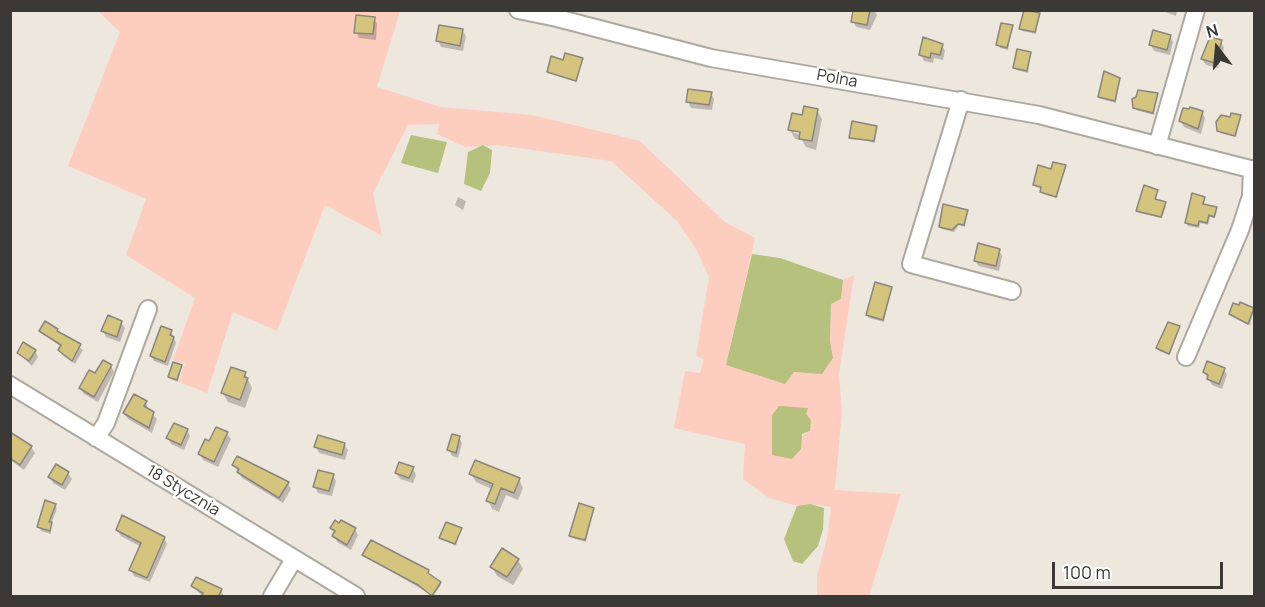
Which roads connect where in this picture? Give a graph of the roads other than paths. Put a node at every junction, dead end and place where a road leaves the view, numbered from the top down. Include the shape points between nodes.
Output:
1 (518, 10) edge
2 (1196, 10) edge
3 (554, 14) edge
4 (961, 100) junction
5 (1157, 146) junction
6 (1253, 169) edge
7 (1012, 291) dead end
8 (148, 309) dead end
9 (1186, 357) dead end
10 (10, 385) edge
11 (96, 438) junction
12 (294, 559) junction
13 (272, 597) edge
14 (356, 597) edge

1 - 3 street, Polna
2 - 5 street
3 - 4 street, Polna via 711,58
4 - 5 street, Polna via 1039,115
4 - 7 street via 911,264
5 - 6 street, Polna
6 - 9 street, Polna via 1251,196 1240,230
8 - 11 street
10 - 11 street, 18 Stycznia
11 - 12 street, 18 Stycznia
12 - 13 street
12 - 14 street, 18 Stycznia

